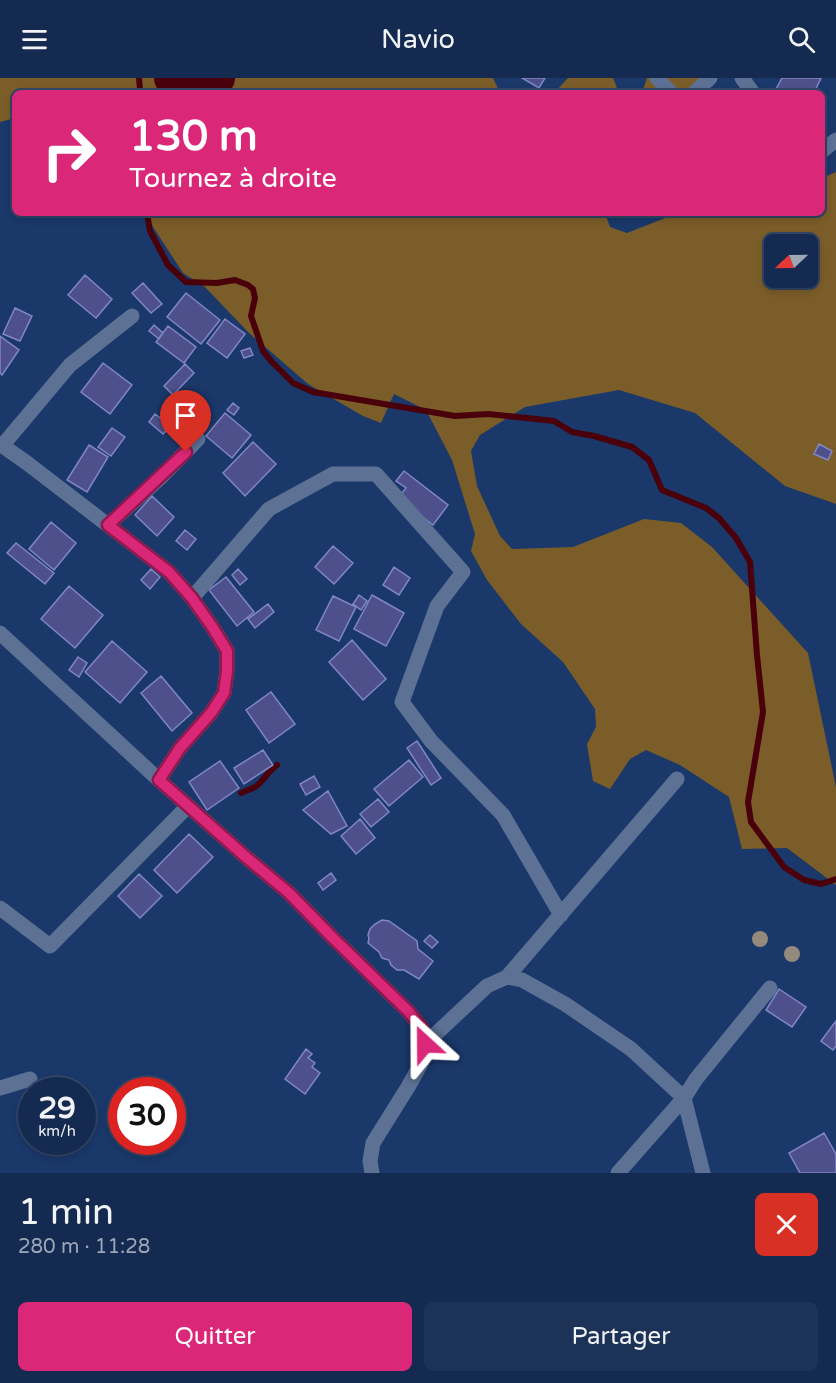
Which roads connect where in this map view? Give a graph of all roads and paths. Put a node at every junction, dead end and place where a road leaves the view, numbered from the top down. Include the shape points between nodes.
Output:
1 (657, 78) edge
2 (710, 78) edge
3 (668, 90) edge
4 (697, 90) edge
5 (132, 316) dead end
6 (198, 439) dead end
7 (1, 445) edge
8 (108, 525) junction
9 (192, 598) junction
10 (0, 633) edge
11 (677, 778) dead end
12 (159, 780) junction
13 (188, 806) junction
14 (0, 908) edge
15 (561, 915) junction
16 (507, 978) junction
17 (770, 988) dead end
18 (425, 1044) junction
19 (18, 1083) edge
20 (0, 1088) edge
21 (684, 1098) junction
22 (372, 1173) edge
23 (618, 1173) edge
24 (703, 1173) edge

1 - 3 street
2 - 4 street
5 - 7 street via 70,365
6 - 8 street
7 - 8 street
8 - 9 street via 169,572
9 - 12 street via 227,651 224,693
9 - 15 street via 270,509 333,474 376,474 463,572 437,606 402,702 431,741 504,815
10 - 12 street
11 - 15 street
12 - 13 street
13 - 14 street via 50,946
13 - 18 street via 289,893 408,1011 422,1028
15 - 16 street
16 - 18 street via 488,986
16 - 21 street via 522,980 565,1004 632,1049
17 - 21 street
18 - 22 street via 422,1062 374,1143
19 - 20 street
21 - 23 street
21 - 24 street

